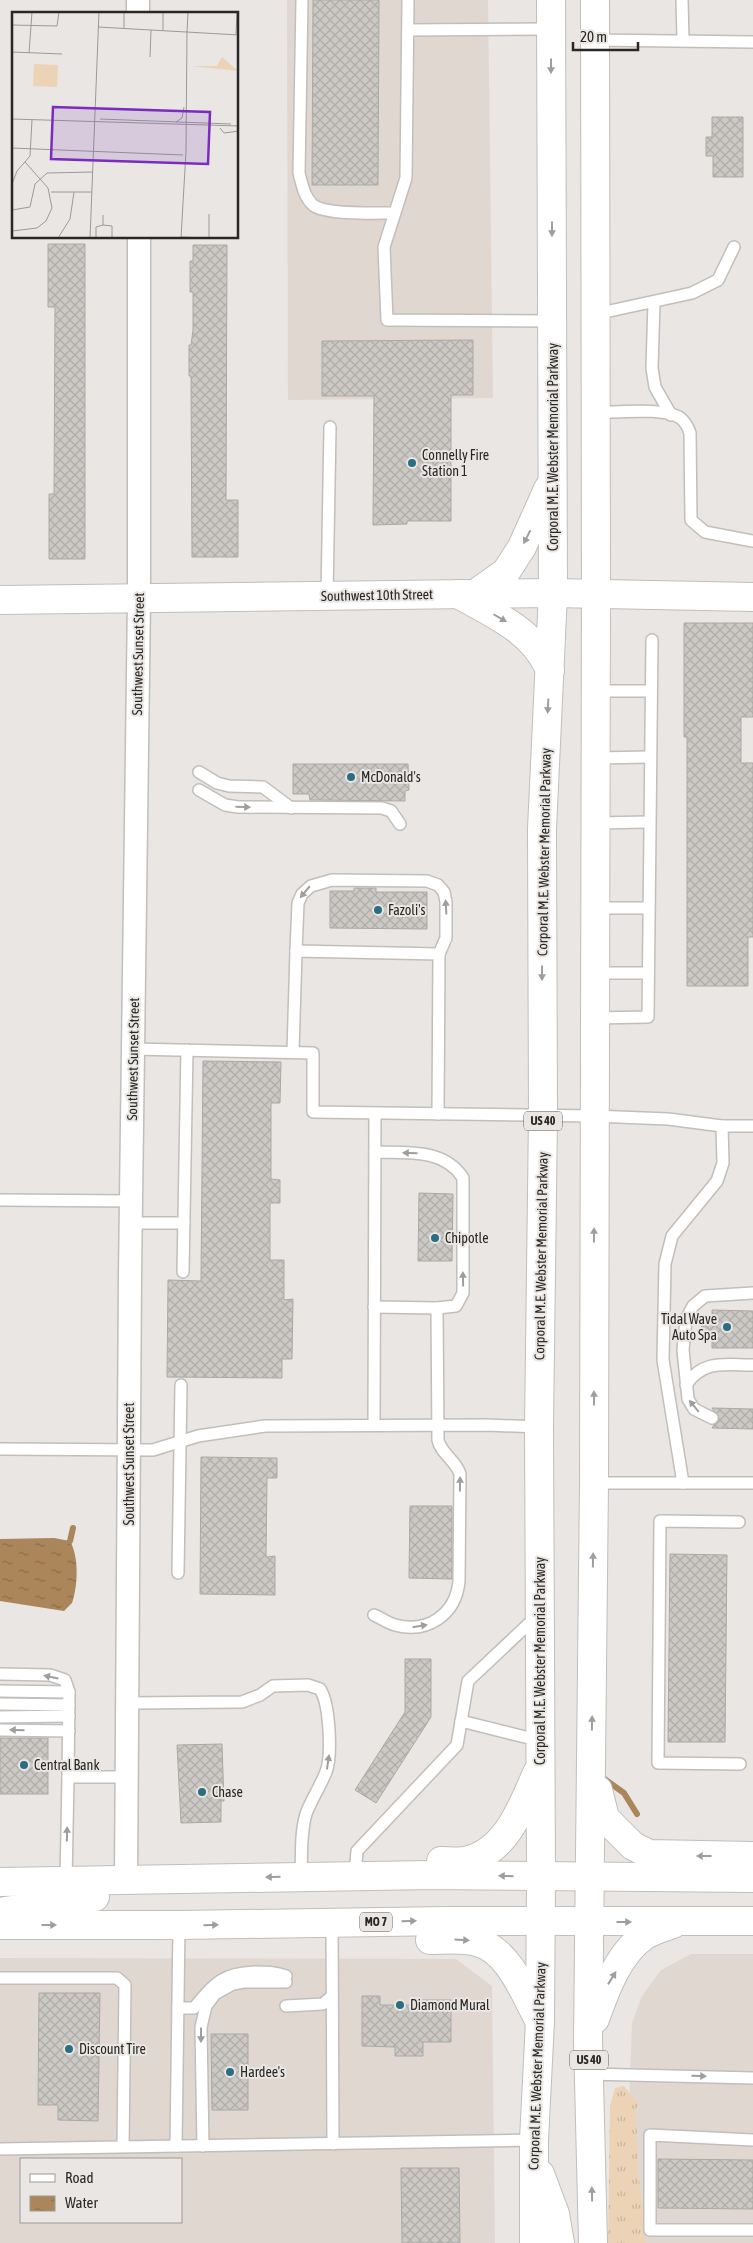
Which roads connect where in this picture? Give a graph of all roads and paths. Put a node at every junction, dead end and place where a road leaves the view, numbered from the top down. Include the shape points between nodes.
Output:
1 (302, 0) edge
2 (408, 0) edge
3 (551, 0) edge
4 (595, 0) edge
5 (682, 0) edge
6 (551, 29) junction
7 (408, 30) junction
8 (595, 40) junction
9 (683, 40) junction
10 (753, 42) edge
11 (394, 213) junction
12 (139, 239) edge
13 (734, 247) dead end
14 (654, 302) junction
15 (596, 314) junction
16 (552, 321) junction
17 (596, 412) junction
18 (671, 415) junction
19 (330, 427) dead end
20 (553, 476) junction
21 (753, 541) edge
22 (554, 593) junction
23 (466, 594) junction
24 (596, 595) junction
25 (327, 596) junction
26 (753, 597) edge
27 (139, 598) junction
28 (0, 600) edge
29 (652, 640) dead end
30 (550, 670) junction
31 (596, 691) junction
32 (651, 691) junction
33 (650, 757) junction
34 (596, 758) junction
35 (199, 772) dead end
36 (199, 790) dead end
37 (291, 808) junction
38 (649, 822) junction
39 (595, 823) junction
40 (400, 824) dead end
41 (595, 908) junction
42 (648, 908) junction
43 (296, 951) junction
44 (438, 954) junction
45 (648, 973) junction
46 (594, 974) junction
47 (594, 1018) junction
48 (133, 1049) junction
49 (187, 1050) junction
50 (293, 1052) junction
51 (375, 1114) junction
52 (438, 1114) junction
53 (543, 1116) junction
54 (594, 1116) junction
55 (722, 1126) junction
56 (753, 1126) edge
57 (375, 1152) junction
58 (0, 1200) edge
59 (132, 1201) junction
60 (131, 1223) junction
61 (184, 1223) junction
62 (183, 1272) dead end
63 (753, 1293) edge
64 (374, 1307) junction
65 (437, 1308) junction
66 (753, 1366) edge
67 (181, 1385) dead end
68 (686, 1385) junction
69 (712, 1418) dead end
70 (374, 1425) junction
71 (438, 1425) junction
72 (539, 1427) junction
73 (181, 1441) junction
74 (0, 1449) edge
75 (129, 1450) junction
76 (594, 1483) junction
77 (683, 1483) junction
78 (753, 1483) edge
79 (740, 1522) dead end
80 (178, 1573) dead end
81 (540, 1613) junction
82 (374, 1615) dead end
83 (0, 1674) edge
84 (0, 1692) edge
85 (69, 1692) junction
86 (128, 1703) junction
87 (0, 1704) edge
88 (69, 1711) junction
89 (0, 1717) edge
90 (461, 1721) junction
91 (0, 1730) edge
92 (69, 1731) junction
93 (541, 1753) junction
94 (592, 1754) junction
95 (740, 1764) dead end
96 (68, 1777) junction
97 (127, 1777) junction
98 (753, 1856) edge
99 (301, 1876) junction
100 (367, 1876) junction
101 (541, 1876) junction
102 (590, 1876) junction
103 (753, 1878) edge
104 (126, 1880) junction
105 (0, 1882) edge
106 (66, 1882) junction
107 (0, 1912) edge
108 (541, 1921) junction
109 (753, 1921) edge
110 (340, 1922) junction
111 (589, 1922) junction
112 (680, 1922) junction
113 (0, 1924) edge
114 (179, 1925) junction
115 (0, 1978) edge
116 (332, 1996) junction
117 (286, 2006) dead end
118 (178, 2008) junction
119 (540, 2021) junction
120 (588, 2040) junction
121 (589, 2074) junction
122 (753, 2078) edge
123 (753, 2140) edge
124 (333, 2144) junction
125 (123, 2146) junction
126 (176, 2146) junction
127 (203, 2146) junction
128 (0, 2149) edge
129 (534, 2149) junction
130 (534, 2212) junction
131 (753, 2230) edge
132 (529, 2243) edge
133 (534, 2243) edge
134 (560, 2243) edge
135 (593, 2243) edge

1 - 11 lane via 299,173 303,190 314,206 330,210
2 - 7 lane
3 - 6 main road, Corporal M.E. Webster Memorial Parkway / US 40
4 - 8 main road, US 40
5 - 9 lane
6 - 7 lane
6 -> 16 main road, Corporal M.E. Webster Memorial Parkway / US 40
7 - 11 lane via 406,178
8 - 9 lane
8 - 15 main road, US 40
9 - 10 lane
11 - 16 lane via 384,248 387,320
12 - 27 street, Southwest Sunset Street
13 - 14 lane via 718,280 692,293
14 - 15 lane
14 - 18 lane via 652,368 655,387
15 - 16 main road
15 - 17 main road, US 40
16 - 20 main road, Corporal M.E. Webster Memorial Parkway / US 40
17 - 18 lane
17 - 24 main road, US 40
18 - 21 lane via 687,424 690,433 691,520 705,532
19 - 25 lane
20 - 22 main road, Corporal M.E. Webster Memorial Parkway / US 40
20 -> 23 main road via 536,518 506,572
22 - 23 main road, Southwest 10th Street
22 - 24 main road, Southwest 10th Street
22 - 30 main road, Corporal M.E. Webster Memorial Parkway / US 40
23 - 25 main road, Southwest 10th Street
23 -> 30 main road via 517,628 536,646
24 - 26 main road, Southwest 10th Street
24 - 31 main road, US 40
25 - 27 main road, Southwest 10th Street
27 - 28 main road, Southwest 10th Street
27 - 48 street, Southwest Sunset Street
29 - 32 lane
30 -> 53 main road, Corporal M.E. Webster Memorial Parkway / US 40 via 542,829
31 - 32 lane
31 - 34 main road, US 40
32 - 33 lane
33 - 34 lane
33 - 38 lane
34 - 39 main road, US 40
35 - 37 lane via 229,786 263,787
36 -> 37 lane via 225,805
37 - 40 lane via 382,808 391,811
38 - 39 lane
38 - 42 lane
39 - 41 main road, US 40
41 - 42 lane
41 - 46 main road, US 40
42 - 45 lane
43 - 44 lane
44 -> 43 lane via 446,938 446,902 438,885 427,881 332,880 311,886 298,903
43 - 50 lane
44 - 52 lane
45 - 46 lane
45 - 47 lane via 648,1017
46 - 47 main road, US 40
47 - 54 main road, US 40
48 - 49 lane
48 - 59 street, Southwest Sunset Street
49 - 50 lane
49 - 61 lane
50 - 51 lane via 313,1053 312,1112
51 - 52 lane
51 - 57 lane
52 - 53 lane
53 - 54 lane
53 - 72 main road, Corporal M.E. Webster Memorial Parkway / US 40
54 - 55 lane via 668,1119
76 -> 54 main road, US 40
55 - 56 lane
55 - 77 lane via 723,1163 718,1182 672,1236 665,1264 663,1360
57 - 64 lane
65 -> 57 lane via 456,1306 463,1293 463,1178 458,1170 427,1153
58 - 59 lane
59 - 60 street, Southwest Sunset Street
60 - 61 lane
60 - 75 street, Southwest Sunset Street
61 - 62 lane
63 - 68 lane via 705,1296 693,1306 686,1319 683,1350
64 - 65 lane
64 - 70 lane
65 - 71 lane
66 - 68 lane via 709,1366 700,1369
67 - 73 lane
69 -> 68 lane via 694,1409 688,1399
70 - 71 lane
70 - 73 lane via 265,1426
71 - 72 lane
82 -> 71 lane via 393,1625 418,1628 442,1617 452,1607 458,1593 460,1474 454,1461 439,1445
72 - 81 main road, Corporal M.E. Webster Memorial Parkway / US 40
73 - 75 lane via 153,1450
73 - 80 lane
74 - 75 lane
75 - 86 street, Southwest Sunset Street
76 - 77 lane
94 -> 76 main road, US 40
77 - 78 lane
79 - 95 lane via 660,1521 658,1763
81 - 90 lane via 468,1680
81 - 93 main road, Corporal M.E. Webster Memorial Parkway / US 40
85 -> 83 lane via 65,1680 50,1675
84 - 85 lane
85 - 88 lane
86 - 97 street, Southwest Sunset Street
99 -> 86 lane via 302,1839 310,1806 326,1771 329,1752 324,1696 314,1686 298,1685 273,1686 242,1702
87 - 88 lane
88 - 89 lane
88 - 92 lane
90 - 93 lane
90 - 100 lane via 458,1745 357,1851
92 -> 91 lane
92 - 96 lane
93 - 100 main road via 524,1804 511,1826 489,1850 465,1861 412,1862
93 - 101 main road, Corporal M.E. Webster Memorial Parkway / US 40
98 -> 94 main road via 649,1854 633,1846 605,1818
94 - 102 main road, US 40
96 - 97 lane
106 -> 96 lane
97 - 104 street, Southwest Sunset Street
99 - 100 main road
99 -> 104 main road
101 -> 100 main road
101 - 102 main road
101 - 108 main road, Corporal M.E. Webster Memorial Parkway / US 40
102 - 103 main road
102 - 111 main road, US 40
104 - 106 main road
104 - 107 main road via 118,1892 102,1897
105 - 106 main road
110 -> 108 main road, MO 7
108 - 111 main road, MO 7
108 - 119 main road, Corporal M.E. Webster Memorial Parkway / US 40
109 - 112 main road, MO 7
114 -> 110 main road, MO 7
110 - 116 lane
110 -> 119 main road via 372,1940 479,1942 495,1951 512,1969
111 -> 112 main road, MO 7
111 - 120 main road, US 40
120 -> 112 main road via 606,1988 629,1952 644,1936
113 -> 114 main road, MO 7
114 - 118 lane
115 - 125 lane via 117,1978 125,1985
116 - 117 lane via 323,2004
116 - 124 lane
118 - 126 lane
118 -> 127 lane via 194,2008 220,1980 236,1973 276,1972 286,1979 233,1984 215,1994 206,2006 201,2027
119 - 129 main road, Corporal M.E. Webster Memorial Parkway / US 40
120 - 121 main road, US 40
121 -> 122 lane
135 -> 121 main road, US 40
123 - 131 lane via 650,2135 650,2230
124 - 127 lane
124 - 129 lane
125 - 126 lane
125 - 128 lane
126 - 127 lane
129 - 130 main road, Corporal M.E. Webster Memorial Parkway / US 40
129 - 134 main road via 555,2214
130 - 132 main road
130 - 133 main road, Corporal M.E. Webster Memorial Parkway / US 40

